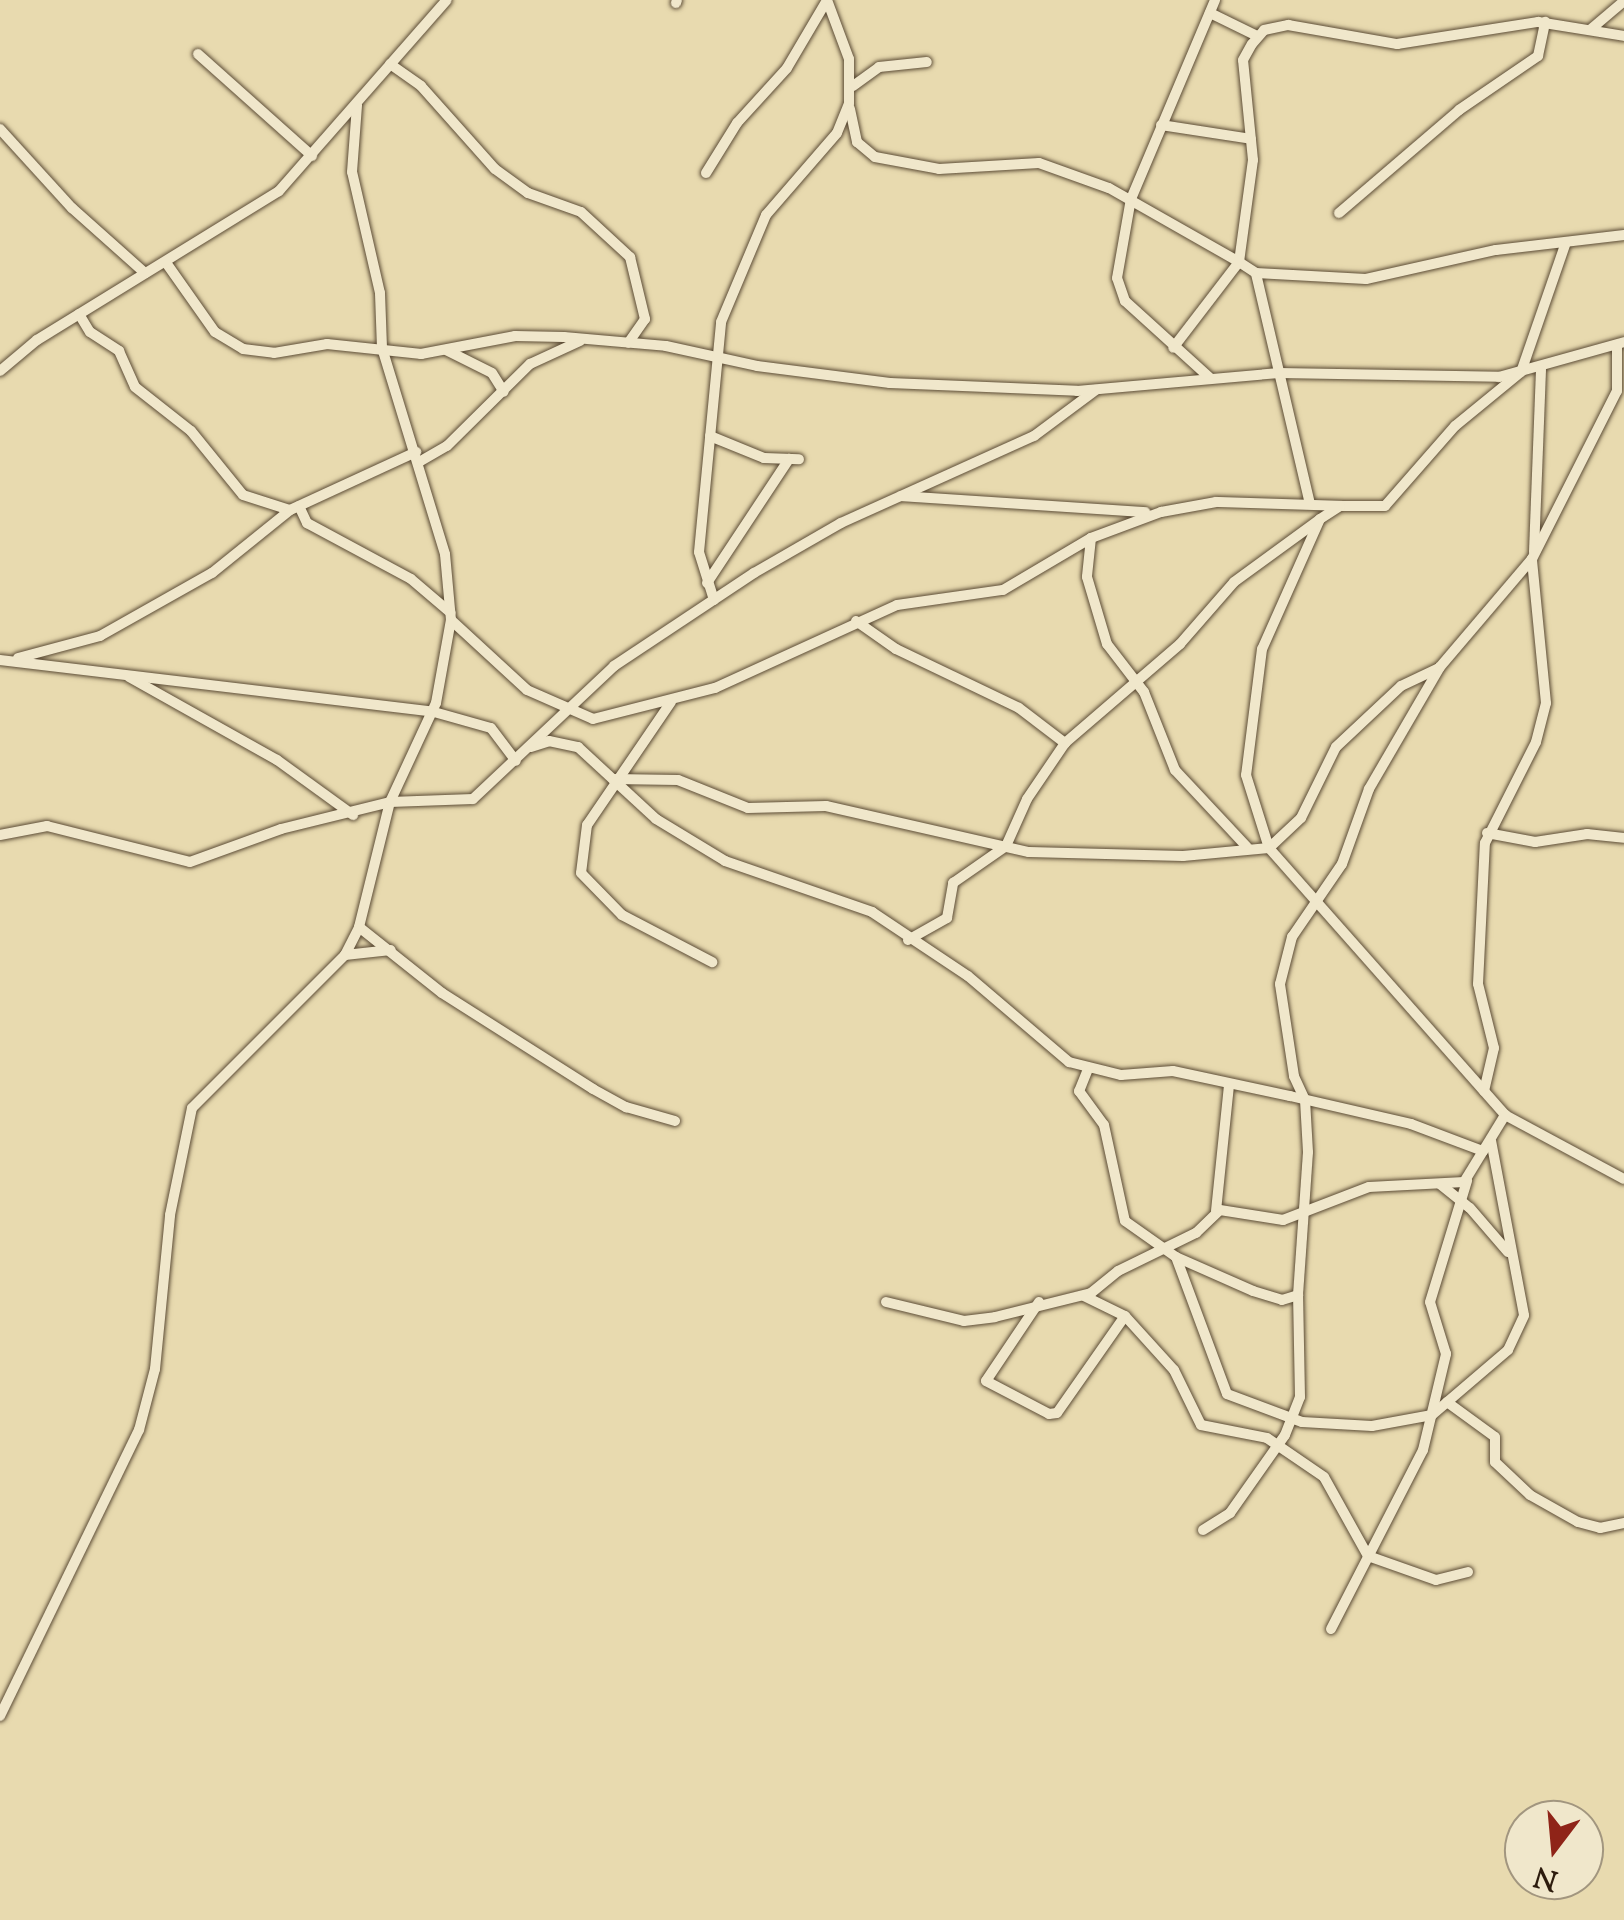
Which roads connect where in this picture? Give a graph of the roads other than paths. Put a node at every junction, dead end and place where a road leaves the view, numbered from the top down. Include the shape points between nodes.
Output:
1 (446, 0) edge
2 (827, 0) edge
3 (1624, 2) edge
4 (1212, 4) edge
5 (1545, 22) junction
6 (1591, 29) junction
7 (1257, 36) junction
8 (1624, 36) edge
9 (198, 54) dead end
10 (927, 62) dead end
11 (390, 64) junction
12 (854, 86) junction
13 (358, 104) junction
14 (849, 104) junction
15 (1161, 124) junction
16 (0, 129) edge
17 (1252, 138) junction
18 (312, 156) junction
19 (706, 173) dead end
20 (1131, 199) junction
21 (1339, 212) dead end
22 (1624, 235) edge
23 (1565, 244) junction
24 (1239, 262) junction
25 (167, 264) junction
26 (145, 274) junction
27 (1256, 274) junction
28 (79, 314) junction
29 (582, 340) junction
30 (628, 343) junction
31 (1620, 344) edge
32 (382, 348) junction
33 (1173, 348) junction
34 (446, 350) junction
35 (720, 356) junction
36 (1540, 369) junction
37 (0, 372) edge
38 (1520, 372) junction
39 (1279, 373) junction
40 (1210, 378) junction
41 (1096, 390) junction
42 (504, 392) junction
43 (710, 436) junction
44 (418, 457) junction
45 (901, 496) junction
46 (1310, 504) junction
47 (1340, 506) junction
48 (294, 508) junction
49 (1162, 512) junction
50 (1320, 519) junction
51 (1091, 538) junction
52 (1533, 557) junction
53 (707, 583) junction
54 (714, 600) junction
55 (451, 616) junction
56 (856, 621) junction
57 (0, 660) edge
58 (14, 660) junction
59 (1440, 667) junction
60 (121, 673) junction
61 (1136, 679) junction
62 (670, 702) junction
63 (564, 710) junction
64 (434, 712) junction
65 (1065, 744) junction
66 (530, 748) junction
67 (516, 761) junction
68 (613, 779) junction
69 (390, 802) junction
70 (353, 815) junction
71 (1487, 833) junction
72 (0, 835) edge
73 (1624, 838) edge
74 (1006, 846) junction
75 (1248, 846) junction
76 (1269, 848) junction
77 (1318, 899) junction
78 (359, 927) junction
79 (908, 940) junction
80 (392, 950) junction
81 (345, 955) junction
82 (712, 962) dead end
83 (1088, 1069) junction
84 (1229, 1086) junction
85 (1484, 1091) junction
86 (1305, 1100) junction
87 (1505, 1115) junction
88 (675, 1121) dead end
89 (1525, 1129) junction
90 (1493, 1137) junction
91 (1483, 1151) junction
92 (1624, 1164) edge
93 (1619, 1176) edge
94 (1467, 1181) junction
95 (1440, 1184) junction
96 (1460, 1198) junction
97 (1216, 1212) junction
98 (1306, 1216) junction
99 (1166, 1250) junction
100 (1508, 1253) junction
101 (1176, 1258) junction
102 (1298, 1295) junction
103 (1084, 1296) junction
104 (1039, 1301) junction
105 (886, 1302) dead end
106 (1125, 1316) junction
107 (1447, 1402) junction
108 (1432, 1415) junction
109 (1293, 1421) junction
110 (1277, 1444) junction
111 (1624, 1523) edge
112 (1202, 1530) dead end
113 (1368, 1556) junction
114 (1468, 1572) dead end
115 (1330, 1628) dead end
116 (0, 1716) edge

1 - 11 street
2 - 12 street
2 - 19 street via 787,68 736,123
3 - 6 street
4 - 7 street
4 - 15 street
5 - 6 street
5 - 7 street via 1409,44 1288,25
5 - 21 street via 1538,56 1458,110
6 - 8 street
7 - 17 street via 1243,60
9 - 18 street
10 - 12 street via 886,65
11 - 13 street
11 - 30 street via 421,86 495,169 528,194 581,212 630,257 645,319
12 - 14 street
13 - 18 street
13 - 32 street via 352,172 380,292
14 - 20 street via 856,142 875,158 939,169 1031,161
14 - 35 street via 837,134 797,174 754,237 721,322
15 - 17 street
15 - 20 street
16 - 26 street
17 - 24 street
18 - 25 street via 262,204
20 - 24 street via 1180,234
20 - 33 street via 1120,291
22 - 23 street
23 - 27 street via 1496,250 1366,278
23 - 38 street
24 - 27 street
24 - 33 street
25 - 26 street
25 - 32 street via 202,321 233,345 274,353 327,344
26 - 28 street
27 - 39 street
28 - 37 street
28 - 48 street via 90,332 119,351 135,386 191,431 244,495
29 - 30 street
29 - 34 street via 515,336
29 - 42 street via 530,364
30 - 35 street
31 - 36 street
31 - 52 street via 1616,391
32 - 34 street
32 - 44 street
33 - 40 street
34 - 42 street via 492,373
35 - 41 street via 890,383
35 - 43 street
36 - 38 street
36 - 52 street
38 - 39 street
38 - 47 street via 1455,426 1385,506
39 - 40 street
39 - 46 street
40 - 41 street
41 - 45 street via 1034,436
42 - 44 street
43 - 53 street via 699,552
43 - 53 street via 764,458 794,459
44 - 48 street
44 - 55 street via 443,538
45 - 49 street via 1073,512
45 - 54 street via 840,523
46 - 47 street
46 - 49 street via 1216,502
47 - 50 street
48 - 55 street via 304,521 410,579
48 - 58 street via 212,572 100,636
49 - 51 street
50 - 61 street via 1234,582 1180,644
50 - 76 street via 1262,649 1252,696 1248,796
51 - 56 street via 1003,590 926,598
51 - 61 street via 1087,577 1102,634
52 - 59 street
52 - 71 street via 1544,719
53 - 54 street
54 - 63 street via 614,666
55 - 63 street via 527,690
55 - 64 street
56 - 62 street via 729,683
56 - 65 street via 896,649 1019,708
57 - 58 street
58 - 60 street
59 - 76 street via 1401,686 1336,748 1301,818
59 - 77 street via 1369,788 1342,864
60 - 64 street
60 - 70 street via 191,707
61 - 65 street
61 - 75 street via 1176,770
62 - 63 street via 593,719
62 - 68 street
63 - 66 street
64 - 67 street via 491,728
64 - 69 street
65 - 74 street
66 - 67 street
66 - 68 street via 549,741 578,747
67 - 69 street via 473,799
68 - 74 street via 678,780 748,808 826,806
68 - 79 street via 656,819 725,861 872,912
68 - 82 street via 583,833 583,879 622,915
69 - 70 street
69 - 78 street
70 - 72 street via 281,829 190,862 46,826
71 - 73 street via 1536,842 1587,834
71 - 85 street via 1478,984 1494,1048
74 - 75 street via 1183,856
74 - 79 street via 953,883 947,918
75 - 76 street
76 - 77 street
77 - 85 street
77 - 86 street via 1295,930 1280,984 1294,1076
78 - 80 street
78 - 81 street
79 - 83 street via 976,982 1064,1059
80 - 81 street
80 - 88 street via 442,993 593,1089
81 - 116 street via 192,1108 163,1269 157,1356 139,1430
83 - 84 street via 1121,1075 1162,1070
83 - 99 street via 1079,1091 1104,1125 1122,1217
84 - 86 street
84 - 97 street
85 - 87 street
86 - 91 street via 1410,1124
86 - 98 street
87 - 89 street
87 - 90 street
89 - 90 street
89 - 93 street
90 - 91 street
90 - 100 street
91 - 94 street
92 - 93 street
94 - 95 street
94 - 96 street
95 - 96 street
95 - 98 street via 1369,1186
96 - 100 street
96 - 108 street via 1430,1302 1446,1354
97 - 98 street via 1266,1221
97 - 99 street
98 - 102 street
99 - 101 street
99 - 103 street
100 - 107 street via 1524,1310 1521,1326 1508,1350
101 - 102 street via 1268,1296
101 - 109 street via 1224,1390
102 - 109 street via 1302,1380
103 - 104 street
103 - 106 street
104 - 105 street via 972,1321
104 - 106 street via 986,1381 1049,1414 1057,1413
106 - 110 street via 1179,1376 1200,1425
107 - 108 street
107 - 111 street via 1495,1437 1495,1462 1530,1495 1578,1522 1600,1528
108 - 109 street via 1372,1426
108 - 113 street via 1416,1464
109 - 110 street
110 - 112 street via 1227,1518
110 - 113 street via 1324,1477
113 - 114 street via 1436,1580
113 - 115 street via 1357,1589

